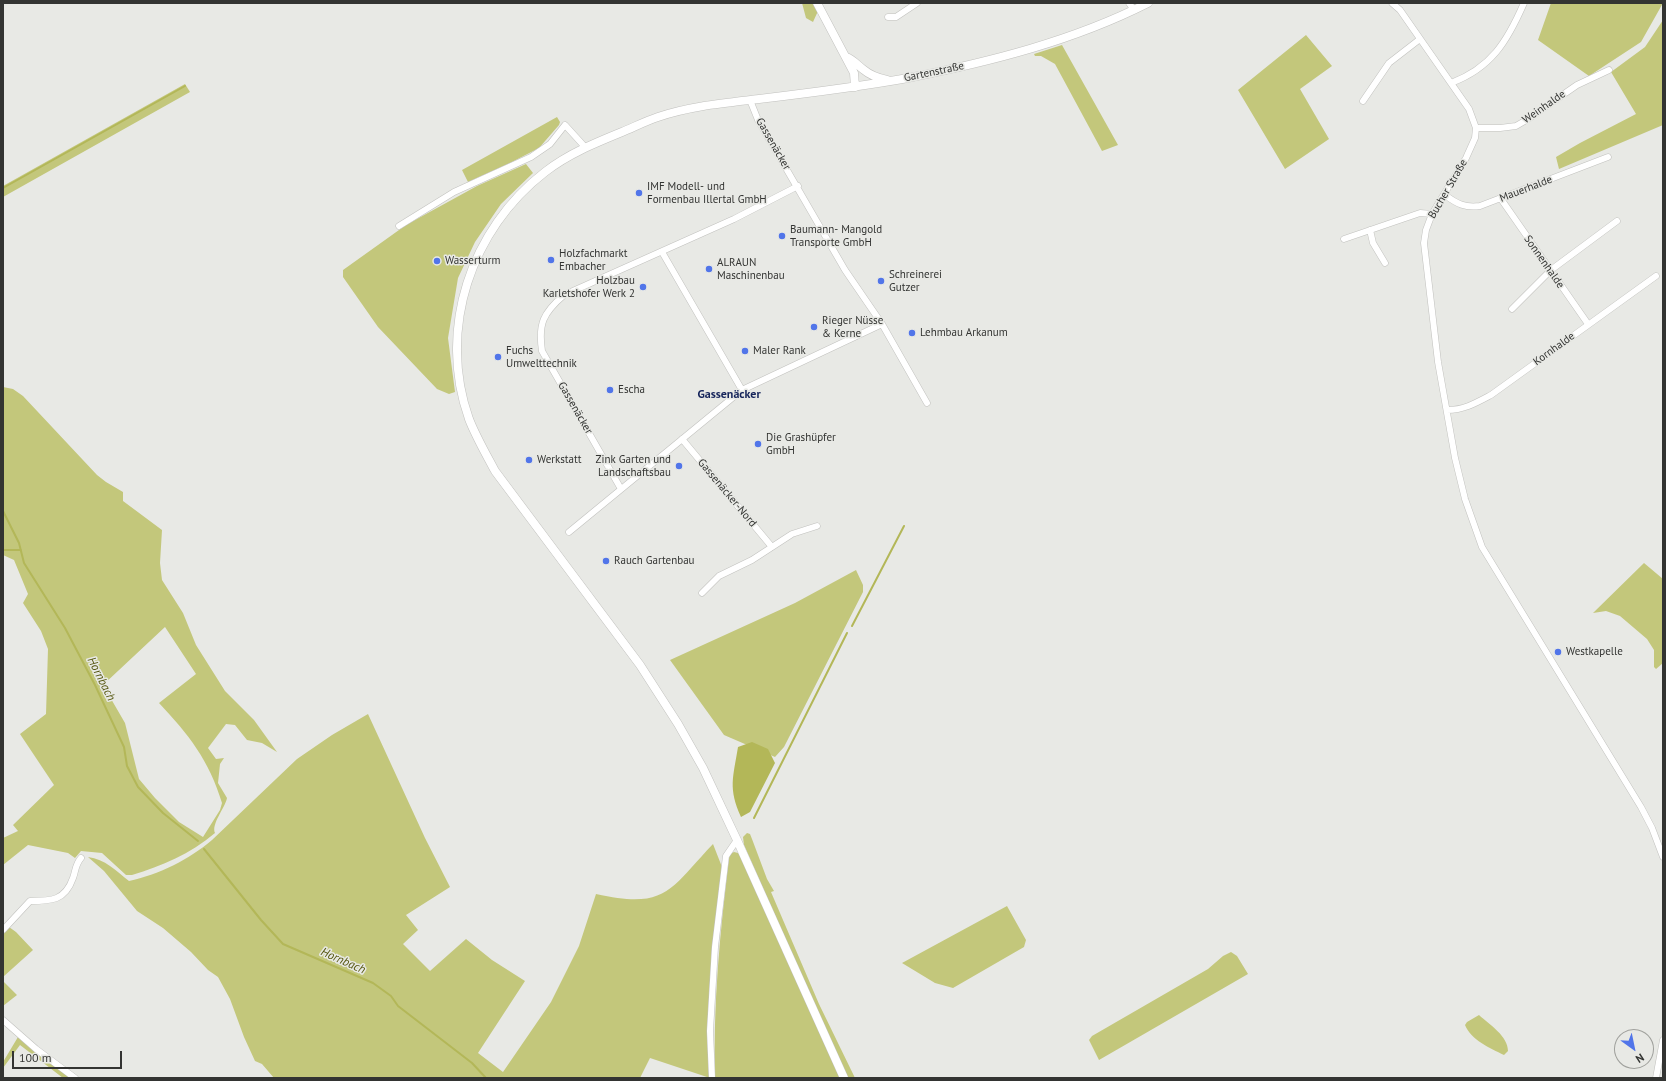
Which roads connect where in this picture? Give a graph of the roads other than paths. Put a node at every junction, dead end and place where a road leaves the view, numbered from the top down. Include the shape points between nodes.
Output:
1 (817, 3) edge
2 (917, 3) edge
3 (1148, 3) edge
4 (1392, 3) edge
5 (1524, 3) edge
6 (1132, 7) edge
7 (888, 17) dead end
8 (1420, 39) junction
9 (846, 57) junction
10 (1608, 70) dead end
11 (890, 81) junction
12 (1451, 83) junction
13 (855, 87) junction
14 (750, 100) junction
15 (1363, 101) dead end
16 (1476, 128) junction
17 (585, 147) junction
18 (1608, 157) dead end
19 (798, 186) junction
20 (1444, 195) junction
21 (1500, 199) junction
22 (1432, 214) junction
23 (1617, 220) dead end
24 (399, 226) dead end
25 (1370, 230) junction
26 (1344, 238) dead end
27 (662, 252) junction
28 (1385, 263) dead end
29 (1550, 270) junction
30 (1656, 276) dead end
31 (1512, 309) dead end
32 (882, 324) junction
33 (1588, 324) junction
34 (742, 390) junction
35 (927, 403) dead end
36 (1447, 410) junction
37 (682, 439) junction
38 (621, 489) junction
39 (817, 526) dead end
40 (569, 532) dead end
41 (772, 547) junction
42 (702, 593) dead end
43 (737, 840) junction
44 (1663, 857) edge
45 (81, 858) dead end
46 (3, 930) edge
47 (3, 1020) edge
48 (1663, 1040) edge
49 (75, 1078) edge
50 (712, 1078) edge
51 (844, 1078) edge
52 (1656, 1078) edge

1 - 9 main road
2 - 7 street via 896,17
3 - 6 main road, Gartenstraße
4 - 8 street via 1400,10
5 - 12 street via 1498,50 1480,69
6 - 11 main road, Gartenstraße via 1090,28 974,64
8 - 12 street
8 - 15 street via 1389,63
9 - 11 main road via 875,77
9 - 13 main road via 854,73
10 - 16 street, Weinhalde via 1577,85 1516,126
11 - 13 main road, Gartenstraße
12 - 16 street via 1469,109
13 - 14 main road, Gartenstraße
14 - 17 main road, Gartenstraße via 712,105 659,117
14 - 19 street, Gassenäcker via 758,120
16 - 20 street, Bucher Straße via 1475,138 1466,158
17 - 24 street via 565,125 550,144 531,157 454,192
17 - 43 main road, Gartenstraße via 546,171 504,210 472,267 461,308 458,332 463,397 478,439 495,472 661,696 703,768
18 - 21 street, Mauerhalde
19 - 27 street, Gassenäcker
19 - 32 street, Gassenäcker via 845,270
20 - 21 street, Mauerhalde via 1456,204 1468,208
20 - 22 street, Bucher Straße
21 - 29 street, Sonnenhalde
22 - 25 street via 1420,212
22 - 36 street, Bucher Straße via 1424,243 1438,362
23 - 29 street
25 - 26 street
25 - 28 street via 1373,243
27 - 34 street
27 - 38 street, Gassenäcker via 564,295 550,307 543,318 540,336 542,351
29 - 31 street
29 - 33 street, Sonnenhalde
30 - 33 street, Kornhalde
32 - 34 street
32 - 35 street, Gassenäcker
33 - 36 street, Kornhalde via 1491,395 1473,405 1458,410
34 - 37 street
36 - 44 street, Bucher Straße via 1464,499 1482,547 1641,807
37 - 38 street
37 - 41 street, Gassenäcker-Nord
38 - 40 street
39 - 41 street via 792,534
41 - 42 street via 719,576
43 - 50 street via 726,856 715,947 710,1031
43 - 51 main road, Gartenstraße
45 - 46 street via 76,864 73,879 63,894 52,901 30,900
47 - 49 street
48 - 52 street

